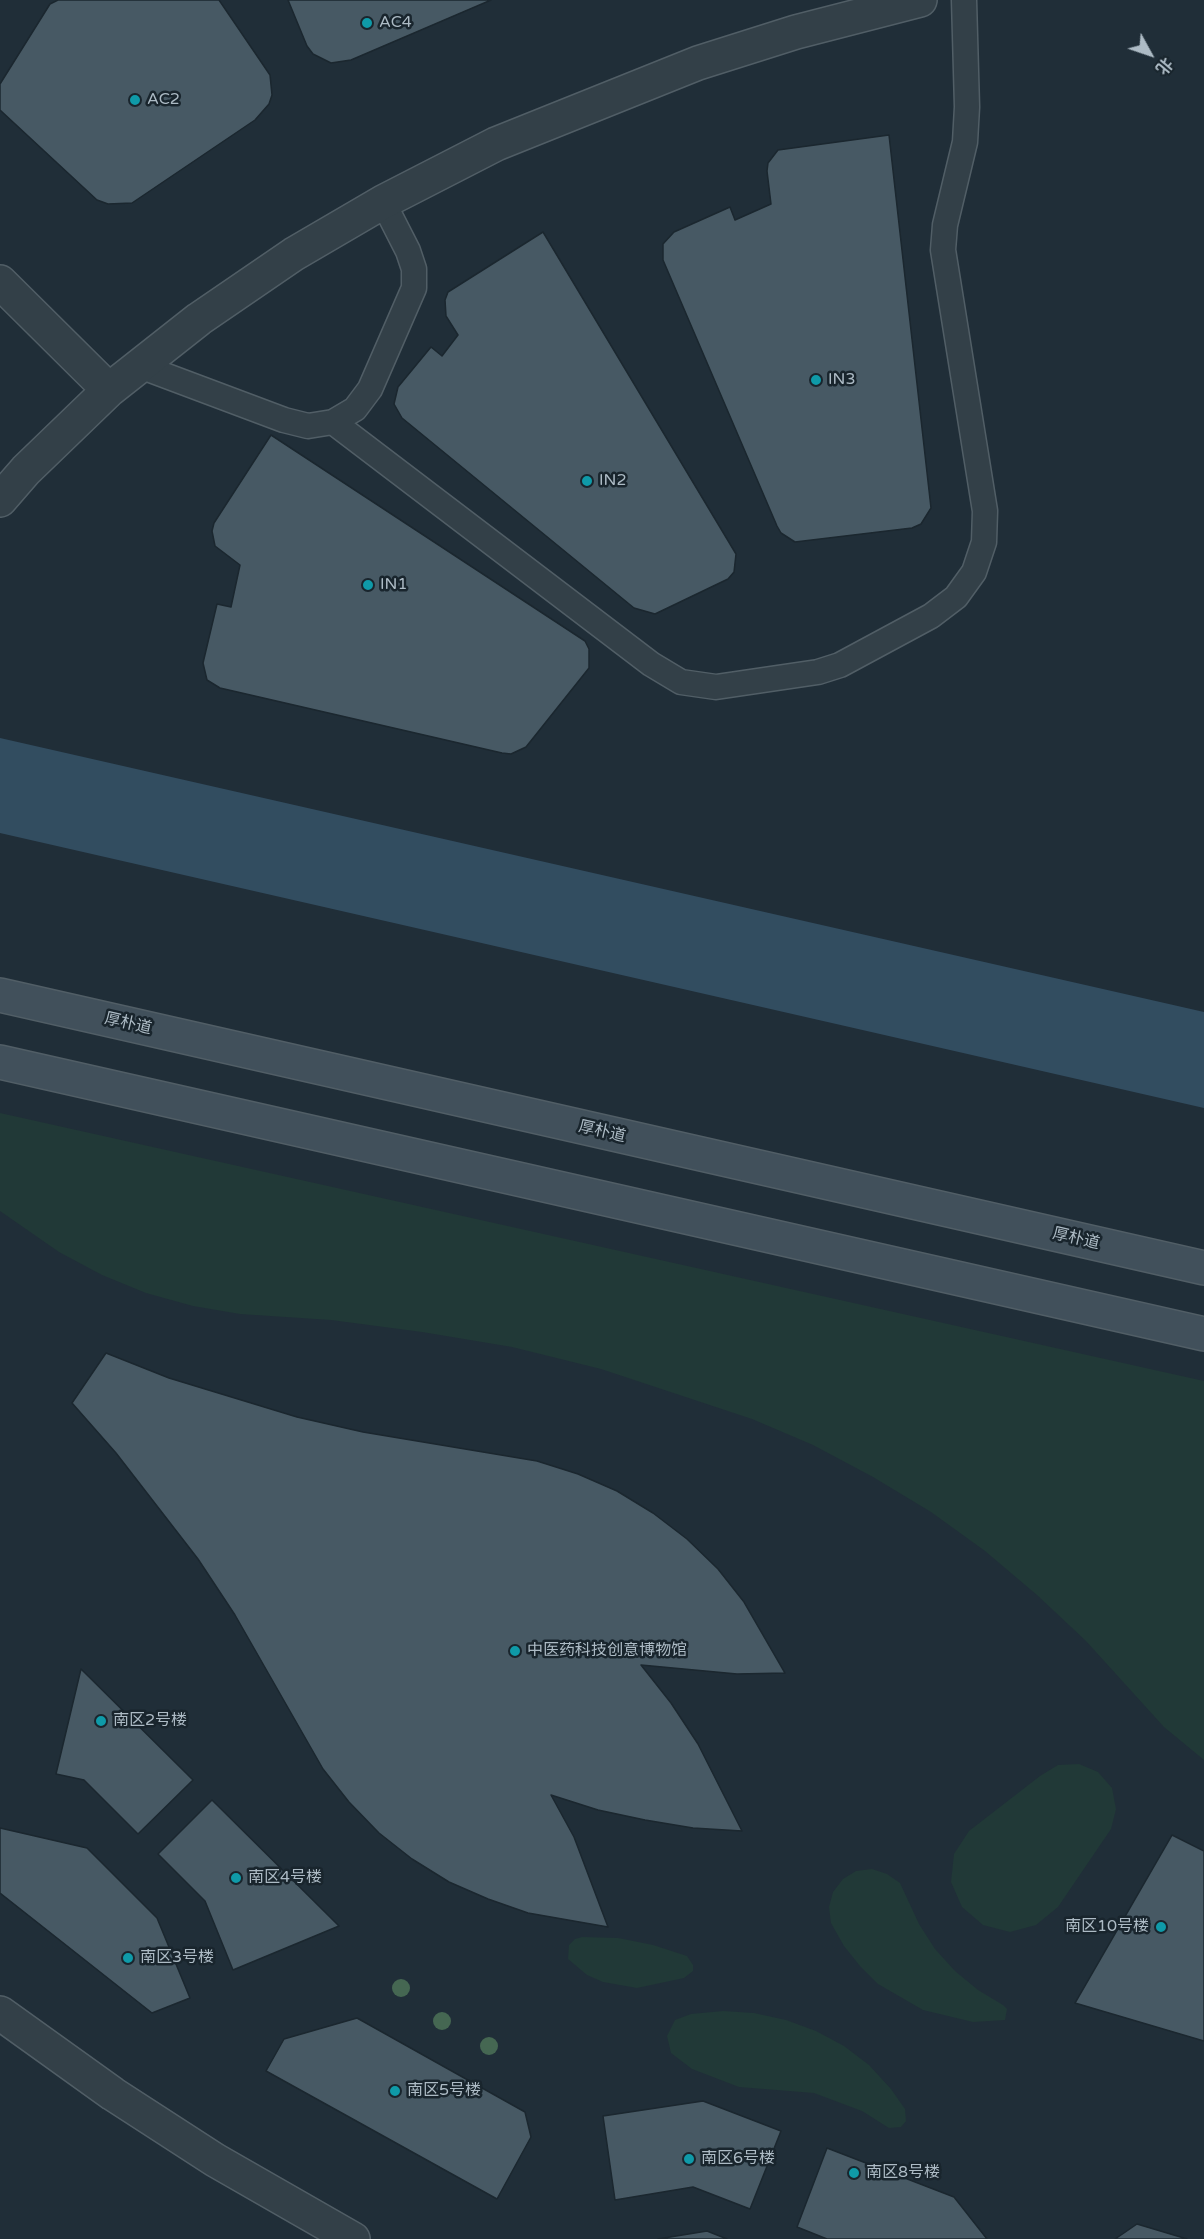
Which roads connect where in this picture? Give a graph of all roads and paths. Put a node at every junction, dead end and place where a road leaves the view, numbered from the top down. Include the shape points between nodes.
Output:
1 (920, 0) edge
2 (964, 0) edge
3 (383, 202) junction
4 (0, 282) edge
5 (140, 366) junction
6 (109, 390) junction
7 (333, 422) junction
8 (0, 500) edge
9 (0, 995) edge
10 (0, 1062) edge
11 (1204, 1268) edge
12 (1204, 1334) edge
13 (0, 2013) edge
14 (352, 2239) edge

1 - 3 street via 796,32 698,63 496,144
2 - 7 lane via 965,142 945,225 943,250 985,511 984,542 974,572 956,597 931,616 840,665 818,672 716,687 681,682 651,664
3 - 5 street via 294,254 199,319
3 - 7 lane via 408,251 414,269 414,288 370,389 355,409
4 - 6 street
5 - 6 street
5 - 7 lane via 284,420 308,426
6 - 8 street
9 - 11 main road, 厚朴道
10 - 12 main road
13 - 14 street via 113,2094 215,2160

